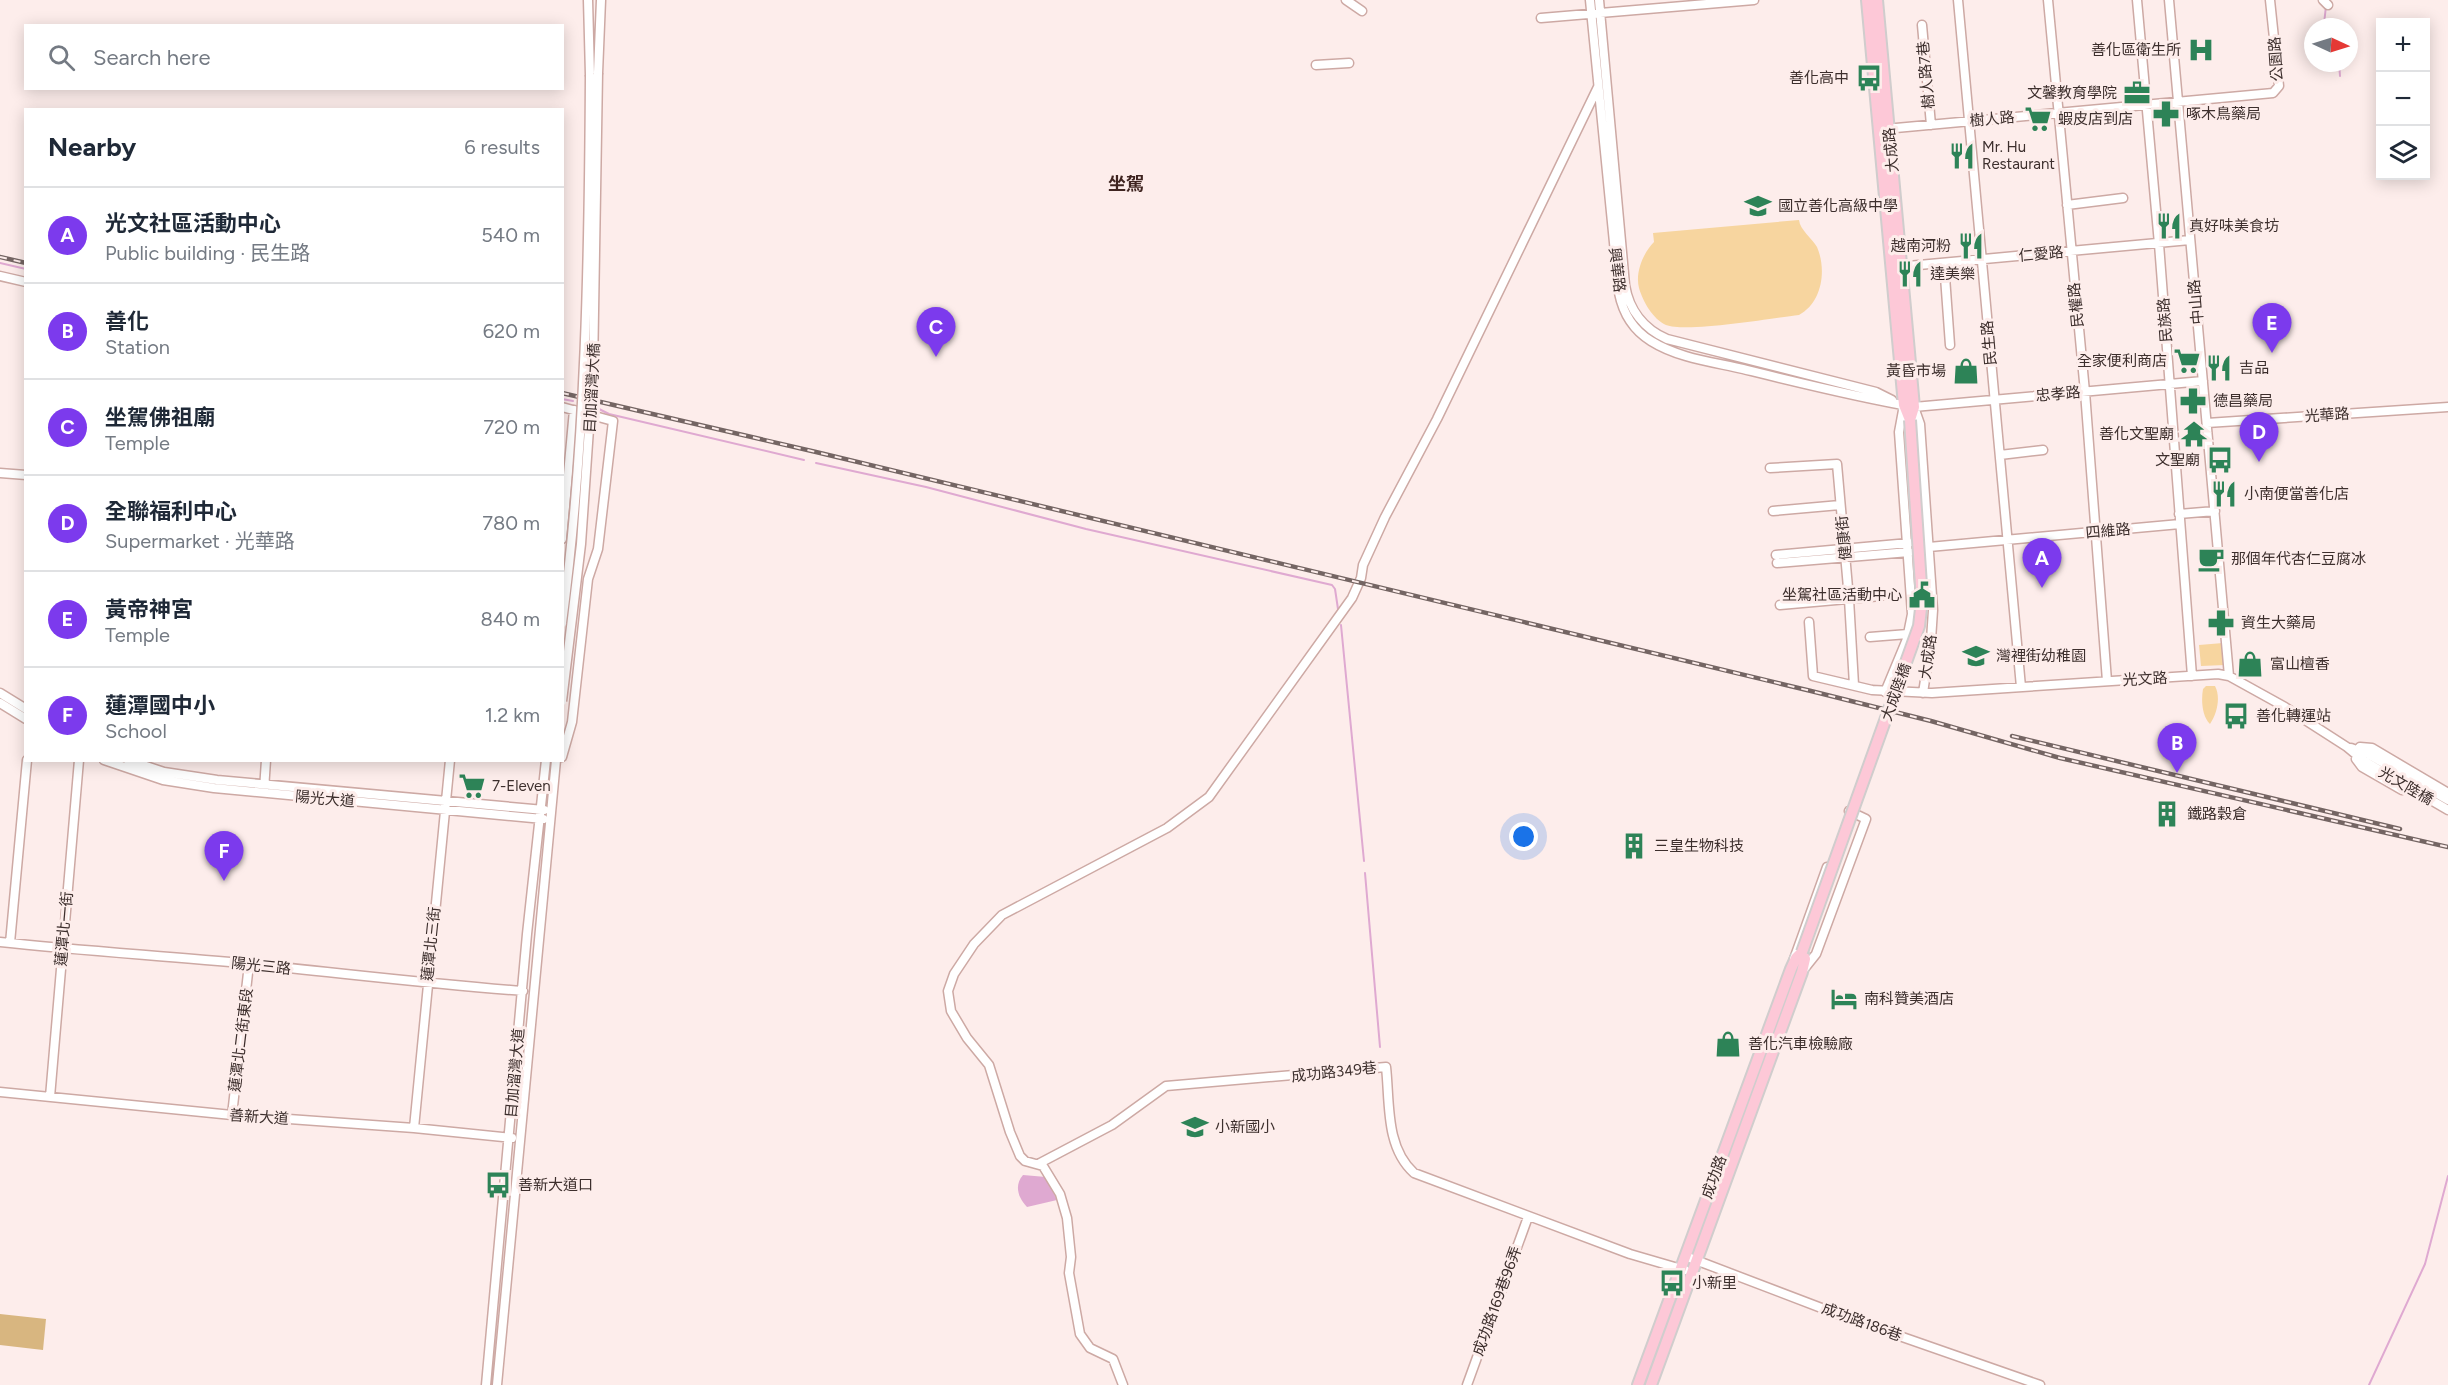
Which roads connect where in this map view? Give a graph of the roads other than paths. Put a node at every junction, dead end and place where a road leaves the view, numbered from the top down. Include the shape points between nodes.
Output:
1 (588, 0) edge
2 (601, 0) edge
3 (1346, 0) edge
4 (1590, 0) edge
5 (1599, 0) edge
6 (1754, 0) edge
7 (1867, 0) edge
8 (1877, 0) edge
9 (1958, 0) edge
10 (2048, 0) edge
11 (2137, 0) edge
12 (2169, 0) edge
13 (2270, 0) edge
14 (1683, 3) edge
15 (1362, 11) dead end
16 (1596, 13) junction
17 (1541, 18) dead end
18 (1922, 26) dead end
19 (1349, 63) dead end
20 (1316, 65) dead end
21 (594, 74) junction
22 (1598, 87) junction
23 (2178, 102) junction
24 (2146, 105) junction
25 (2059, 113) junction
26 (1969, 121) junction
27 (1931, 124) junction
28 (1884, 129) junction
29 (2123, 198) dead end
30 (2067, 205) junction
31 (2190, 240) junction
32 (2159, 244) junction
33 (2072, 251) junction
34 (1982, 259) junction
35 (1944, 262) junction
36 (1896, 267) junction
37 (0, 276) edge
38 (24, 282) edge
39 (1950, 345) dead end
40 (2203, 381) junction
41 (2170, 384) junction
42 (2085, 392) junction
43 (1995, 399) junction
44 (1909, 406) junction
45 (2448, 406) edge
46 (564, 408) edge
47 (574, 410) junction
48 (1910, 420) joint
49 (2207, 423) junction
50 (2043, 450) dead end
51 (2000, 454) junction
52 (1770, 468) dead end
53 (0, 473) edge
54 (24, 475) edge
55 (1840, 505) junction
56 (1773, 511) dead end
57 (2215, 511) junction
58 (564, 514) edge
59 (2180, 514) junction
60 (2180, 525) junction
61 (2096, 533) junction
62 (2007, 540) junction
63 (1929, 547) junction
64 (1909, 548) junction
65 (1845, 553) junction
66 (1777, 559) dead end
67 (1881, 596) dead end
68 (1849, 599) junction
69 (1780, 605) dead end
70 (564, 608) edge
71 (1809, 622) dead end
72 (1908, 634) junction
73 (1870, 637) dead end
74 (2192, 676) junction
75 (2229, 676) junction
76 (2107, 681) junction
77 (564, 684) edge
78 (1854, 685) junction
79 (2021, 687) junction
80 (1886, 692) junction
81 (0, 693) edge
82 (1923, 693) junction
83 (0, 703) edge
84 (24, 708) edge
85 (24, 718) edge
86 (2347, 747) junction
87 (564, 752) edge
88 (2366, 757) junction
89 (27, 762) edge
90 (79, 762) edge
91 (110, 762) edge
92 (134, 762) edge
93 (266, 762) edge
94 (450, 762) edge
95 (544, 762) edge
96 (556, 762) edge
97 (561, 762) edge
98 (264, 789) junction
99 (2448, 793) edge
100 (552, 794) junction
101 (2448, 800) edge
102 (445, 806) junction
103 (2448, 810) edge
104 (539, 814) junction
105 (550, 815) junction
106 (2448, 817) edge
107 (0, 942) edge
108 (10, 943) junction
109 (63, 950) junction
110 (1802, 952) joint
111 (249, 964) junction
112 (1796, 970) junction
113 (427, 984) junction
114 (523, 991) junction
115 (0, 1092) edge
116 (50, 1097) junction
117 (232, 1115) junction
118 (414, 1128) junction
119 (509, 1138) junction
120 (519, 1139) junction
121 (1040, 1164) junction
122 (1528, 1217) junction
123 (1685, 1256) junction
124 (1697, 1260) junction
125 (1680, 1268) junction
126 (1692, 1273) junction
127 (486, 1385) edge
128 (497, 1385) edge
129 (1124, 1385) edge
130 (1467, 1385) edge
131 (1638, 1385) edge
132 (1651, 1385) edge
133 (2040, 1385) edge

1 - 21 street
2 - 21 street
3 - 15 street
4 - 16 street, 興華路
5 - 16 street, 興華路
6 - 14 street
7 - 28 main road, 大成路
8 - 28 main road, 大成路
9 - 26 street, 民生路
10 - 25 street, 民權路
11 - 24 street, 民族路
12 - 23 street, 中山路
13 - 23 street, 公園路 via 2277,91
14 - 16 street
16 - 17 street
16 - 22 street, 興華路
16 - 44 street, 興華路 via 1625,285 1640,320 1667,339 1876,392
18 - 27 street, 樹人路7巷
19 - 20 street
21 - 70 street, 目加溜灣大橋, bridge via 585,372 573,543
21 - 77 street, 目加溜灣大橋, bridge via 593,371 581,544
22 - 44 street, 興華路 via 1619,293 1635,327 1648,339 1677,353
22 - 121 street via 1437,419 1385,517 1352,598 1276,706 1203,803 1167,828 1002,915 974,944 954,975 948,992 951,1011 988,1065 1020,1156
23 - 24 street, 樹人路
23 - 31 street, 中山路
24 - 25 street, 樹人路
24 - 32 street, 民族路
25 - 26 street, 樹人路
25 - 30 street, 民權路
26 - 27 street, 樹人路
26 - 34 street, 民生路
27 - 28 street, 樹人路
28 - 36 main road, 大成路
29 - 30 street
30 - 33 street, 民權路
31 - 32 street, 仁愛路
31 - 40 street, 中山路
32 - 33 street, 仁愛路
32 - 41 street, 民族路
33 - 34 street, 仁愛路
33 - 42 street, 民權路
34 - 35 street, 仁愛路
34 - 43 street, 民生路
35 - 36 street, 仁愛路
35 - 39 street
36 - 44 main road, 大成路
37 - 38 street
40 - 41 street, 忠孝路
40 - 49 street, 中山路
41 - 42 street, 忠孝路
41 - 59 street, 民族路
42 - 43 street, 忠孝路
42 - 61 street, 民權路
43 - 44 street, 忠孝路
43 - 51 street, 民生路
44 - 48 main road, 大成路
44 - 63 street, 大成路 via 1920,424
44 - 64 street, 大成路 via 1899,432
45 - 49 street, 光華路
46 - 47 street
47 - 58 street
47 - 87 street via 613,421 598,549 588,579 572,722
48 - 110 main road, 大成陸橋, bridge via 1922,600 1919,626
49 - 57 street, 中山路
50 - 51 street
51 - 62 street, 民生路
52 - 55 street, 健康街 via 1837,464
53 - 54 street
55 - 56 street
55 - 65 street, 健康街
57 - 59 street
57 - 75 street, 中山路
59 - 60 street, 民族路
60 - 61 street, 四維路
60 - 74 street, 民族路
61 - 62 street, 四維路
61 - 76 street, 民權路
62 - 63 street, 四維路
62 - 79 street, 民生路
63 - 82 street, 大成路 via 1932,629
64 - 65 street
64 - 72 street, 大成路 via 1912,609
65 - 66 street
65 - 68 street, 健康街
67 - 68 street
68 - 69 street
68 - 78 street, 健康街
71 - 78 street, 光文路 via 1813,676
72 - 73 street
72 - 80 street, 大成路
74 - 75 street, 光文路
74 - 76 street, 光文路
75 - 86 street, 光文路
76 - 79 street, 光文路
78 - 80 street, 光文路
79 - 82 street, 光文路
80 - 82 street, 光文路
81 - 84 street
83 - 85 street
86 - 88 street
86 - 99 street via 2372,748
86 - 106 street via 2362,767
88 - 101 street, 光文陸橋
88 - 103 street, 光文陸橋
89 - 108 street
90 - 109 street, 蓮潭北一街
91 - 98 street, 陽光大道 via 163,780 214,788
92 - 98 street, 陽光大道 via 164,772
93 - 98 street
94 - 102 street, 蓮潭北三街
95 - 104 street, 目加溜灣大道
96 - 100 street, 目加溜灣大道
97 - 100 street
98 - 102 street, 陽光大道
100 - 105 street, 目加溜灣大道
102 - 104 street, 陽光大道
102 - 113 street, 蓮潭北三街
104 - 105 street, 陽光大道
104 - 114 street, 目加溜灣大道
105 - 120 street, 目加溜灣大道
107 - 108 street, 陽光三路
108 - 109 street, 陽光三路
109 - 111 street, 陽光三路
109 - 116 street, 蓮潭北一街
110 - 112 main road, 成功路
111 - 113 street, 陽光三路
111 - 117 street, 蓮潭北二街東段
112 - 112 street, 成功路 via 1816,954 1866,819 1848,811
112 - 123 main road, 成功路
112 - 124 main road, 成功路
113 - 114 street, 陽光三路
113 - 118 street, 蓮潭北三街
114 - 119 street, 目加溜灣大道
115 - 116 street, 善新大道
116 - 117 street, 善新大道
117 - 118 street, 善新大道
118 - 119 street, 善新大道
119 - 120 street, 善新大道
119 - 127 street, 目加溜灣大道
120 - 128 street, 目加溜灣大道
121 - 122 street, 成功路349巷 via 1112,1125 1166,1086 1386,1067 1394,1144 1401,1160 1421,1177
121 - 129 street via 1058,1190 1067,1218 1069,1274 1080,1334 1090,1348 1113,1359
122 - 125 street, 成功路349巷
122 - 130 street, 成功路169巷96弄
123 - 124 street, 成功路186巷
123 - 125 main road, 成功路
124 - 126 main road, 成功路
124 - 133 street, 成功路186巷
125 - 126 street, 成功路349巷
125 - 131 main road, 成功路
126 - 132 main road, 成功路

